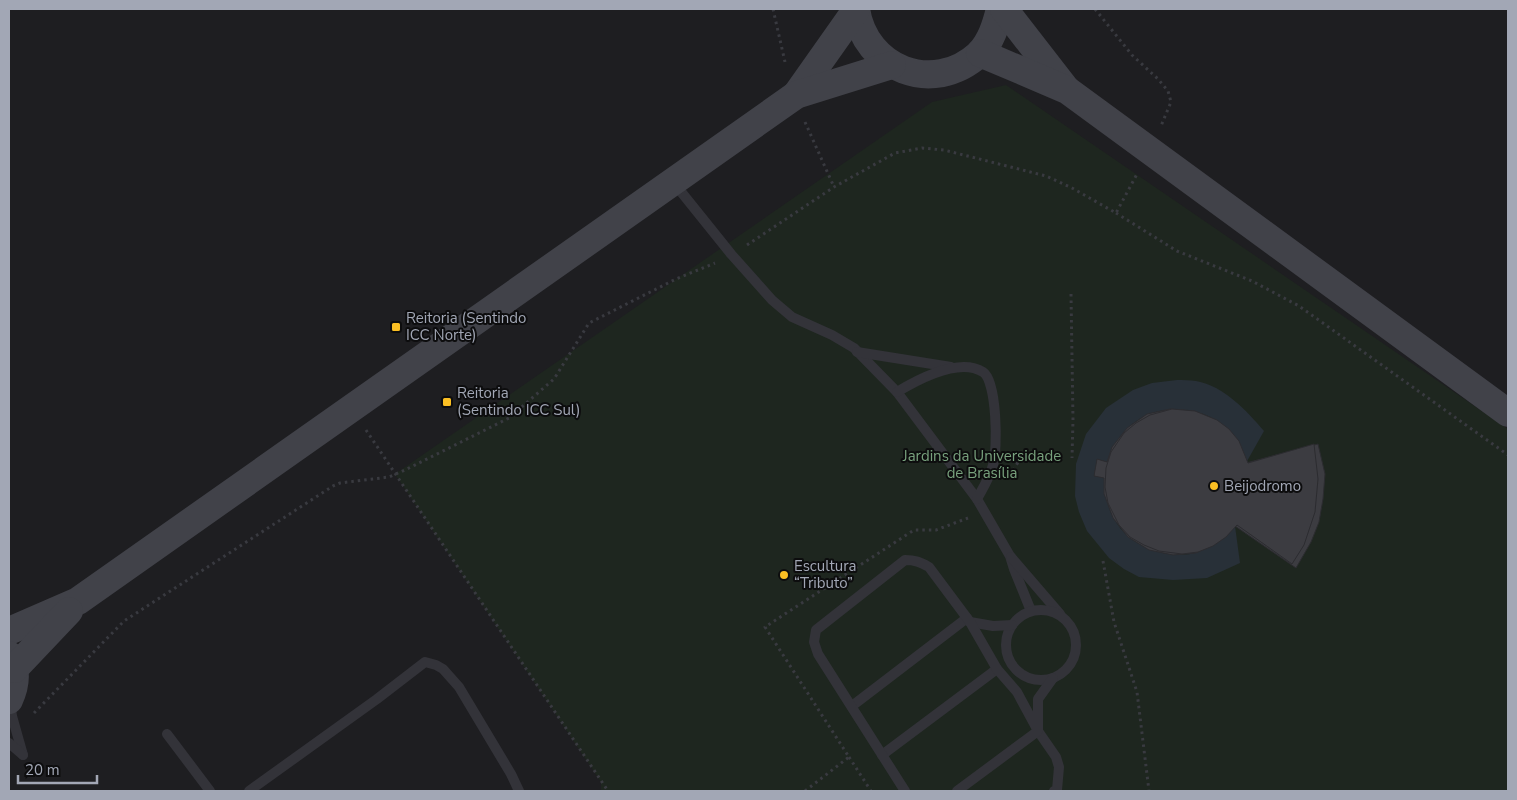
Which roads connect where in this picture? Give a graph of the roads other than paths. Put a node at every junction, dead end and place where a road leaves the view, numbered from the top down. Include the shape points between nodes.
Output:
1 (1000, 9) edge
2 (1004, 9) edge
3 (856, 10) edge
4 (980, 53) junction
5 (892, 65) junction
6 (1067, 90) junction
7 (799, 107) junction
8 (674, 182) junction
9 (857, 352) junction
10 (957, 368) junction
11 (897, 392) junction
12 (1508, 413) edge
13 (977, 499) junction
14 (1010, 556) junction
15 (78, 601) junction
16 (1032, 611) junction
17 (969, 620) junction
18 (1067, 622) junction
19 (1012, 625) junction
20 (9, 631) edge
21 (12, 662) edge
22 (997, 669) junction
23 (1053, 678) junction
24 (9, 699) edge
25 (852, 706) junction
26 (1038, 731) junction
27 (167, 734) dead end
28 (9, 743) edge
29 (882, 755) junction
30 (210, 791) edge
31 (249, 791) edge
32 (519, 791) edge
33 (905, 791) edge
34 (957, 791) edge
35 (1054, 791) edge

1 - 4 street via 994,30
2 - 6 street
3 - 5 street via 862,32 874,51
3 - 7 street
4 - 5 street via 960,67 938,74 914,74
4 - 6 street
5 - 7 street
6 - 12 street
7 - 8 street
8 - 9 lane via 730,254 772,300 792,317 832,335
8 - 15 street
9 - 10 lane
9 - 11 lane
10 - 11 lane via 917,380
10 - 13 lane via 976,369 984,373 990,382 996,436 994,463
11 - 13 lane
13 - 14 lane
14 - 16 lane
14 - 18 lane
15 - 20 street
15 - 21 street
16 - 18 lane via 1051,611
16 - 19 lane
17 - 19 lane via 993,626
17 - 22 lane
17 - 25 lane
17 - 25 lane via 928,567 919,561 905,560 816,630 814,642 818,654
18 - 23 lane via 1076,643 1075,654 1070,664
19 - 23 lane via 1006,646 1014,667 1031,679
21 - 24 street via 15,683
22 - 26 lane via 1017,692
22 - 29 lane
23 - 26 lane via 1038,699
24 - 28 lane via 23,755
25 - 29 lane
26 - 34 lane
26 - 35 lane via 1059,767 1057,790
27 - 30 lane
29 - 33 lane
31 - 32 lane via 425,662 443,669 459,687

